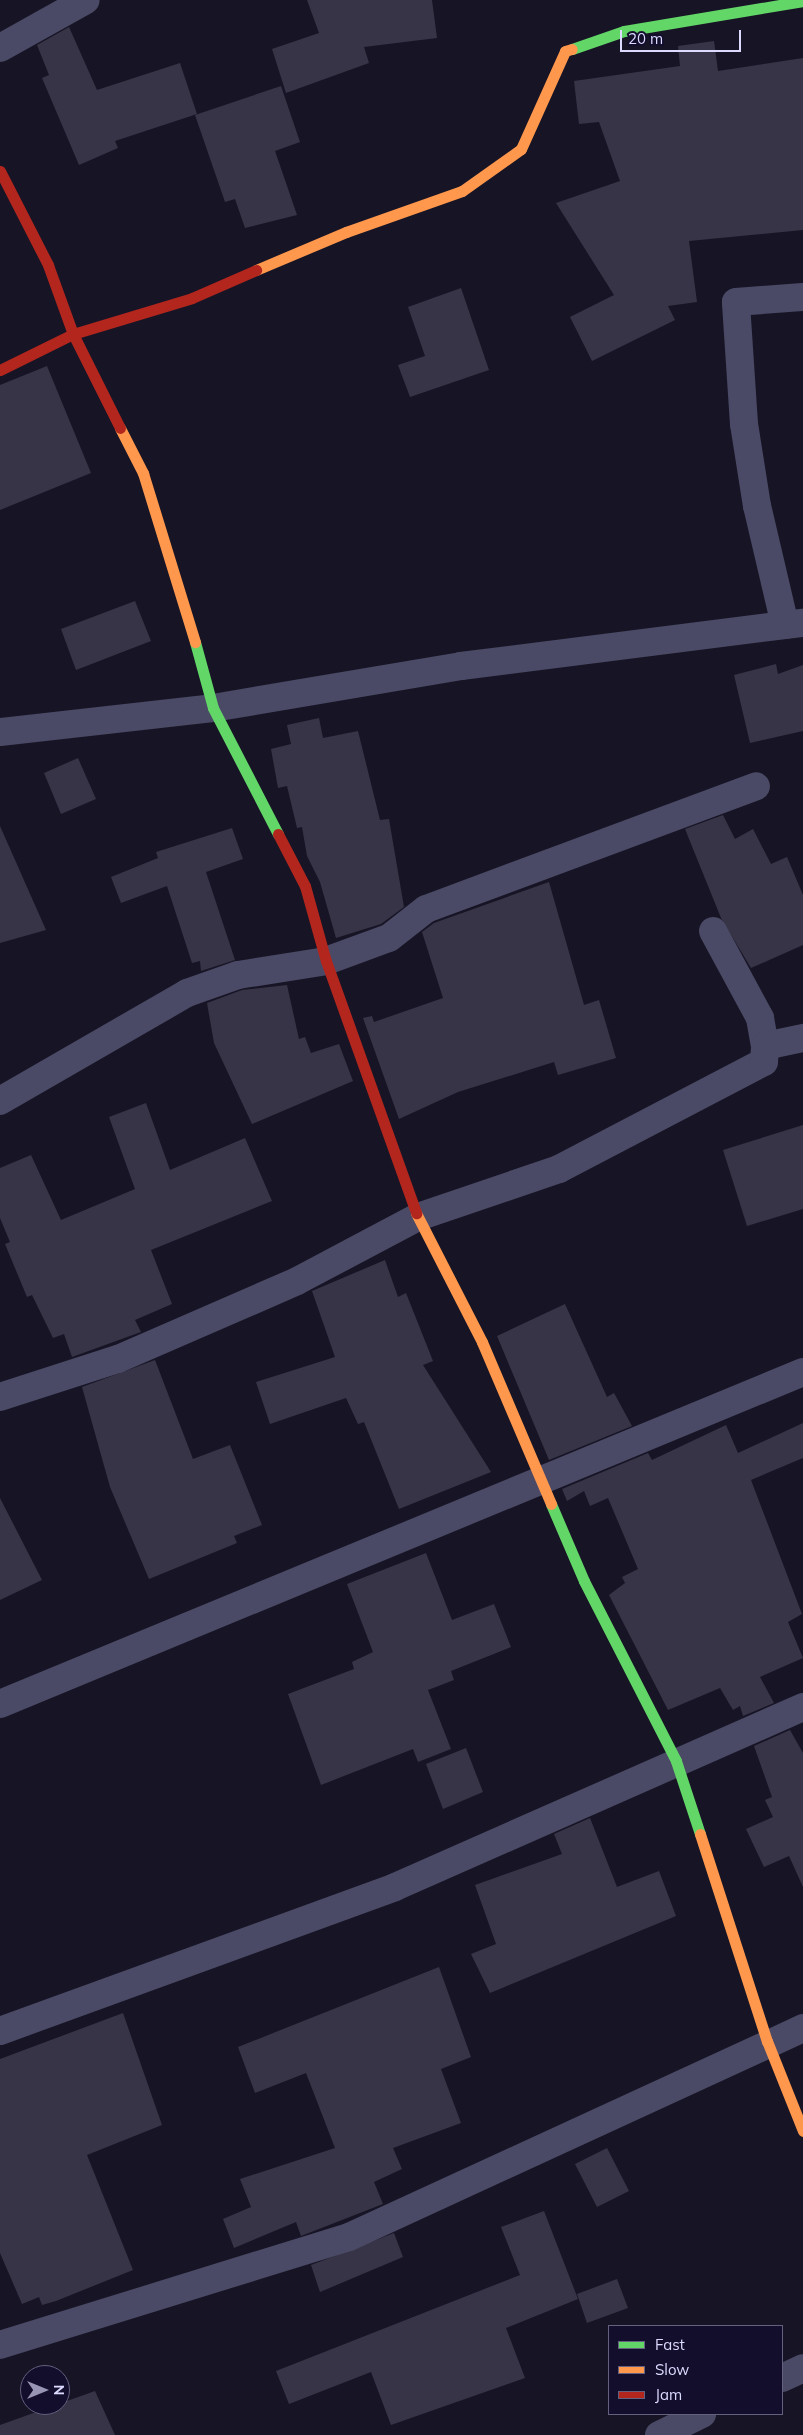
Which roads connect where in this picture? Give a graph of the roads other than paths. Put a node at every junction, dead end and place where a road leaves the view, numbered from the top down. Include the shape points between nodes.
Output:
1 (86, 0) edge
2 (803, 1) edge
3 (0, 48) edge
4 (0, 171) edge
5 (803, 297) edge
6 (73, 334) junction
7 (0, 370) edge
8 (794, 624) edge
9 (213, 708) junction
10 (0, 732) edge
11 (756, 786) dead end
12 (714, 931) dead end
13 (326, 961) junction
14 (803, 1038) edge
15 (765, 1046) junction
16 (0, 1101) edge
17 (418, 1217) junction
18 (803, 1372) edge
19 (0, 1397) edge
20 (540, 1480) junction
21 (0, 1704) edge
22 (803, 1707) edge
23 (676, 1761) junction
24 (803, 2028) edge
25 (0, 2031) edge
26 (767, 2041) junction
27 (803, 2131) edge
28 (0, 2345) edge
29 (803, 2368) edge
30 (783, 2378) edge
31 (700, 2415) edge
32 (659, 2435) edge

1 - 3 street
2 - 6 street via 624,31 565,51 521,149 462,191 346,232 192,298
4 - 6 street via 48,265
5 - 8 street via 736,302 751,469
6 - 7 street
6 - 9 street via 144,473 176,571
8 - 9 street via 461,666
9 - 10 street
9 - 13 street via 305,886
11 - 13 street via 426,909 389,938
12 - 15 street via 760,1018
13 - 16 street via 238,975 187,992
13 - 17 street
14 - 15 street
15 - 17 street via 764,1062 559,1169
17 - 19 street via 297,1281 145,1347
17 - 20 street via 482,1342
18 - 20 street
20 - 21 street
20 - 23 street via 584,1581
22 - 23 street
23 - 25 street via 396,1887
23 - 26 street
24 - 26 street
26 - 27 street
26 - 28 street via 349,2237
29 - 30 street
31 - 32 street

